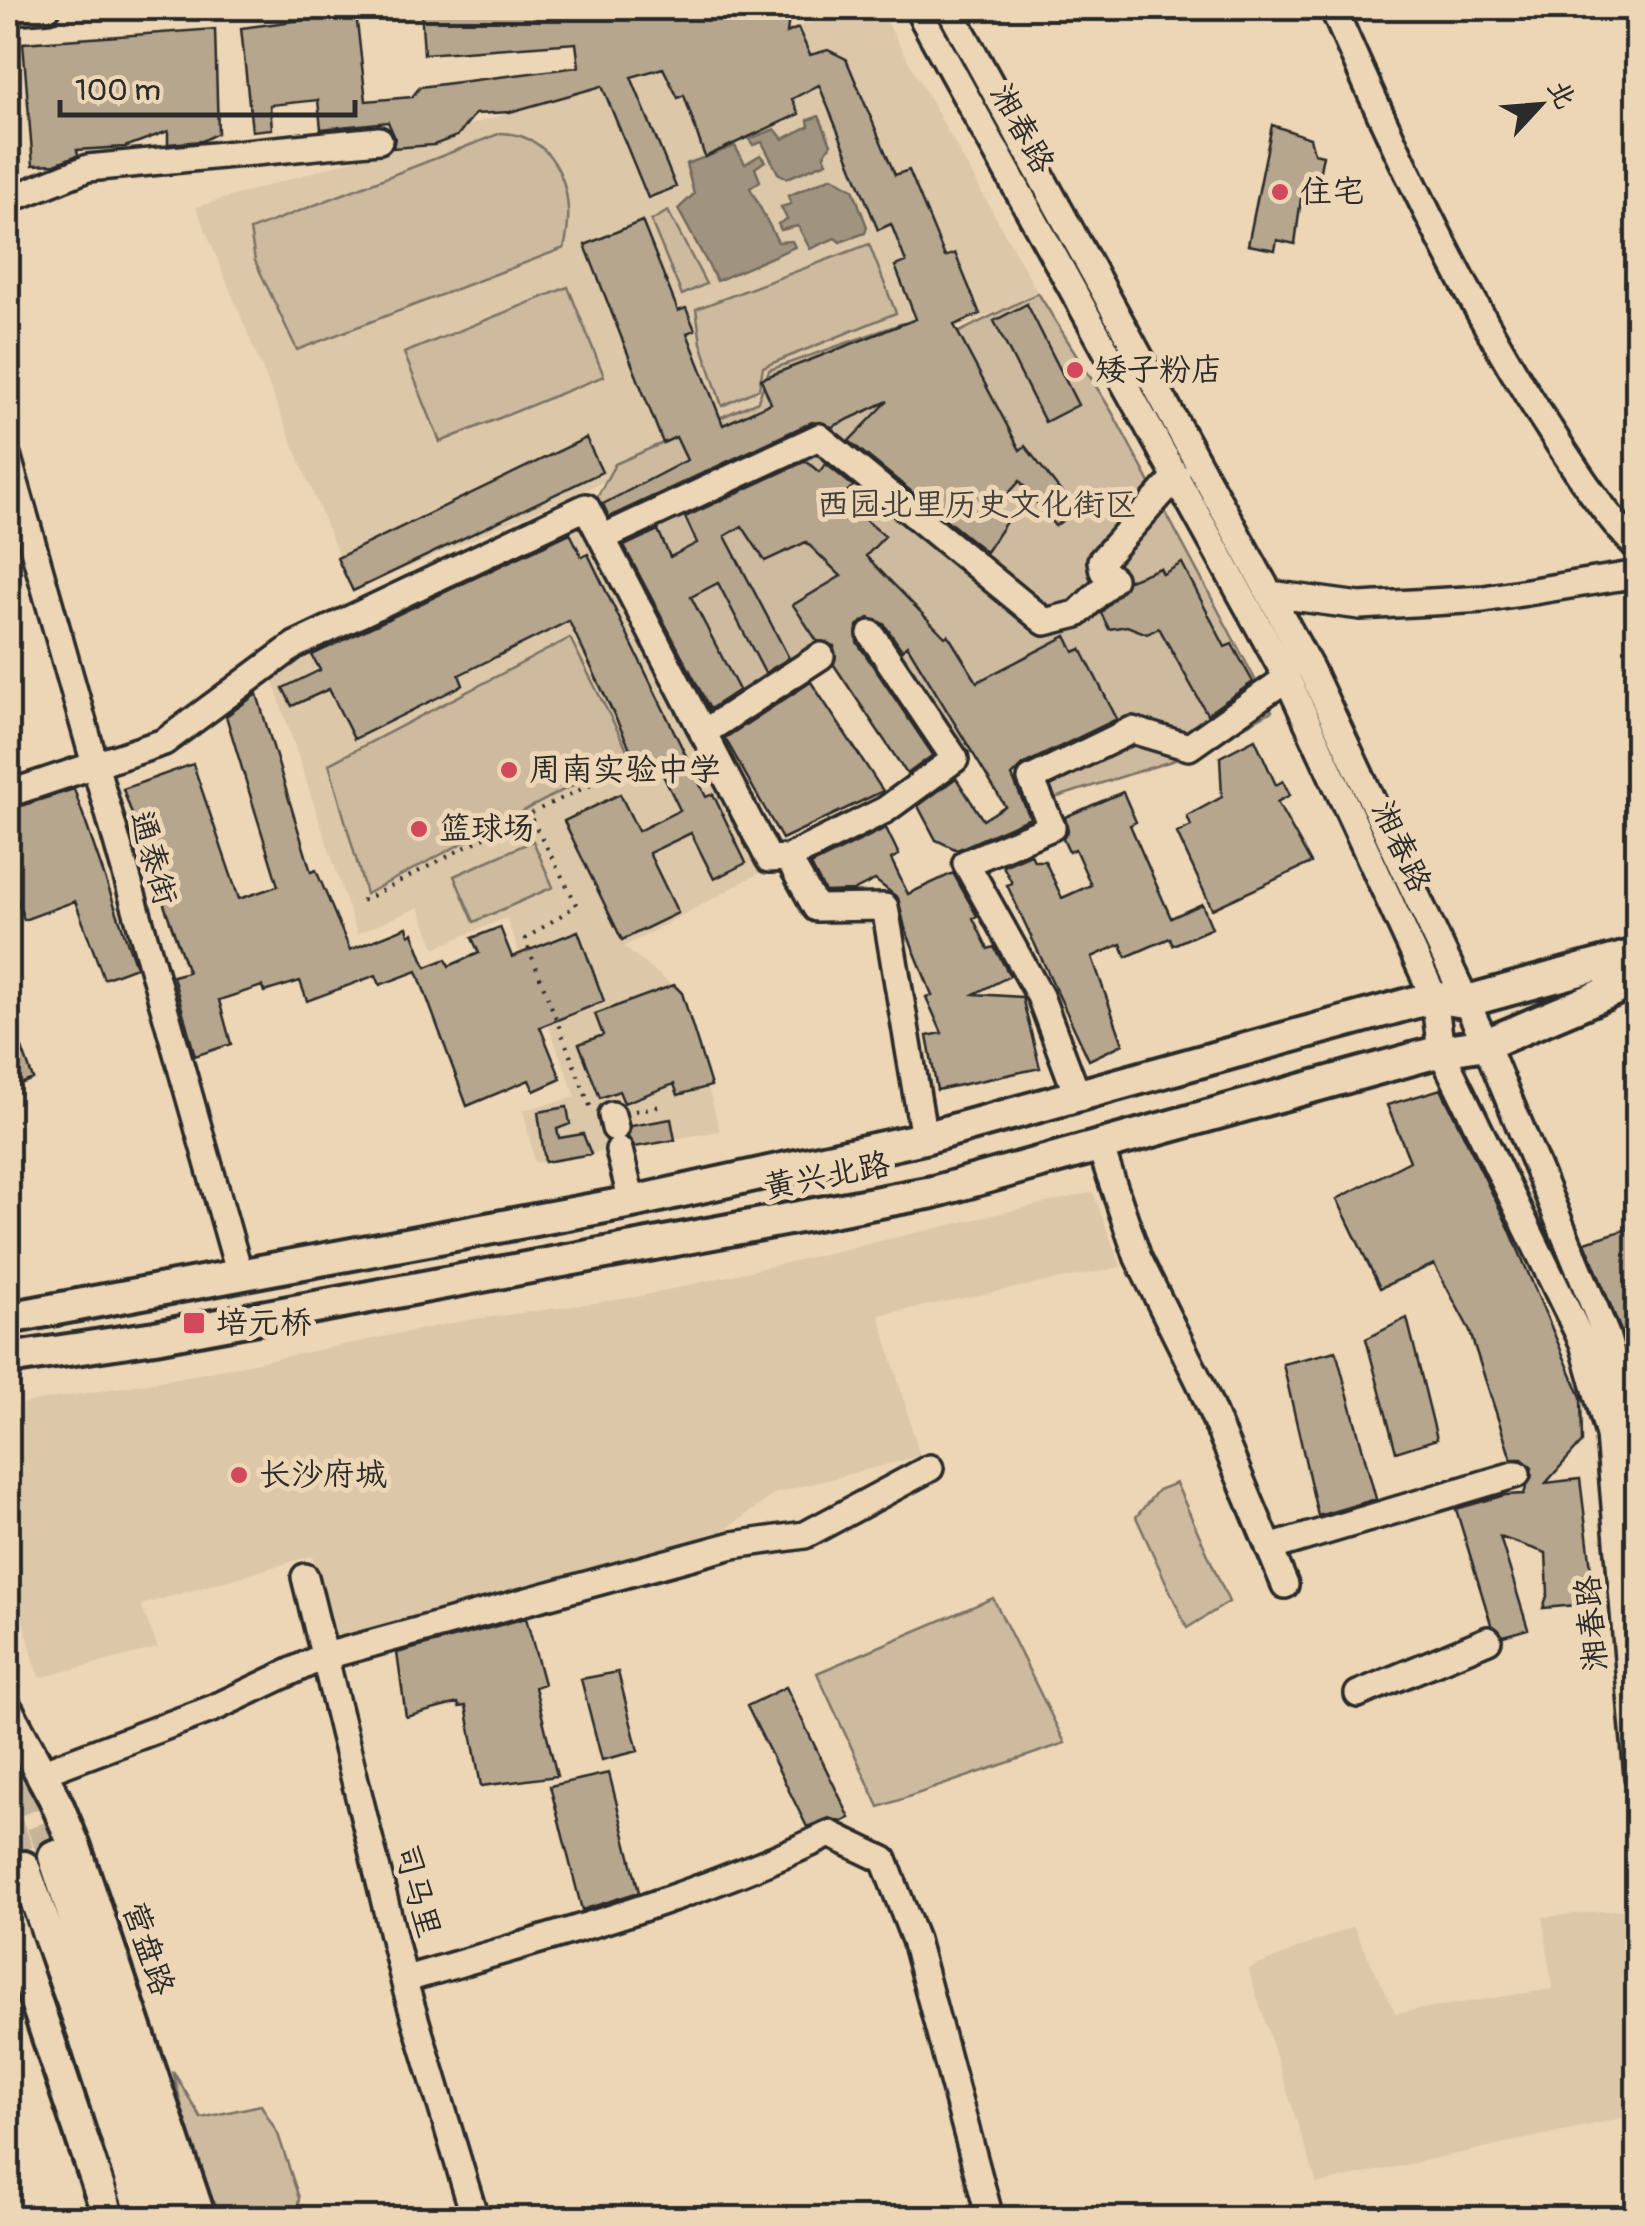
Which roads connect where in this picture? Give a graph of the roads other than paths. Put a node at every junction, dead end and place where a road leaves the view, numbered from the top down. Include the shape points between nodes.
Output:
1 (47, 8) edge
2 (917, 8) edge
3 (949, 8) edge
4 (1332, 8) edge
5 (8, 11) edge
6 (379, 140) dead end
7 (8, 200) edge
8 (8, 458) edge
9 (1177, 476) junction
10 (602, 538) junction
11 (1638, 548) edge
12 (1638, 574) edge
13 (1270, 594) junction
14 (871, 634) dead end
15 (821, 656) dead end
16 (1287, 678) junction
17 (703, 733) junction
18 (93, 766) junction
19 (8, 794) edge
20 (788, 858) junction
21 (1638, 954) edge
22 (1638, 980) edge
23 (1449, 999) junction
24 (1486, 1044) junction
25 (1442, 1051) junction
26 (1078, 1096) junction
27 (615, 1131) road end
28 (924, 1138) junction
29 (1100, 1146) junction
30 (632, 1202) junction
31 (240, 1275) junction
32 (8, 1318) edge
33 (8, 1359) edge
34 (930, 1468) dead end
35 (1517, 1474) dead end
36 (1638, 1485) edge
37 (1270, 1548) junction
38 (304, 1576) dead end
39 (1285, 1586) dead end
40 (1632, 1625) edge
41 (1488, 1640) dead end
42 (322, 1657) junction
43 (1358, 1694) dead end
44 (8, 1712) edge
45 (41, 1772) junction
46 (1638, 1777) edge
47 (54, 1856) tunnel mouth
48 (24, 1867) tunnel mouth
49 (8, 1919) edge
50 (406, 1979) junction
51 (109, 2218) edge
52 (143, 2218) edge
53 (172, 2218) edge
54 (200, 2218) edge
55 (475, 2218) edge
56 (990, 2218) edge

1 - 5 street
2 - 9 street, 湘春路
3 - 13 street, 湘春路
4 - 11 street via 1501,353
6 - 7 street via 88,168
8 - 18 street, 通泰街
9 - 10 street via 1102,562 1114,579 1077,614 1044,622 818,437
9 - 16 street, 湘春路
10 - 17 street
10 - 18 street via 586,507 294,645 164,742
12 - 13 street via 1484,598 1360,606
13 - 23 street, 湘春路 via 1311,670
14 - 20 street via 955,759 884,810
15 - 17 street
16 - 23 street, 湘春路
16 - 26 street via 1189,747 1132,730 1031,779 1052,827 966,863 1040,996
17 - 20 street via 769,859
18 - 19 street
18 - 31 street, 通泰街
20 - 28 street via 816,908 885,907
21 - 23 main road, 黄兴北路
22 - 24 main road, 黄兴北路
23 - 24 street, 湘春路
23 - 25 street, 湘春路
23 - 26 main road, 黄兴北路
24 - 25 main road, 黄兴北路
24 - 36 street, 湘春路 via 1606,1335 1633,1431
25 - 29 main road, 黄兴北路
25 - 40 street, 湘春路 via 1583,1343 1609,1435
26 - 28 main road, 黄兴北路
27 - 30 street
28 - 30 main road, 黄兴北路
29 - 33 main road, 黄兴北路 via 933,1192
29 - 37 street via 1138,1258 1200,1382
30 - 31 main road, 黄兴北路
31 - 32 main road, 黄兴北路
34 - 42 street via 805,1535 733,1545
35 - 37 street
37 - 39 street
38 - 42 street, 司马里
40 - 46 street, 湘春路
41 - 43 street
42 - 45 street via 214,1708
42 - 50 street, 司马里
44 - 45 main road, 营盘路
45 - 54 main road, 营盘路 via 81,1864
47 - 53 main road, 营盘路
48 - 52 main road
49 - 51 main road
50 - 55 street, 司马里
50 - 56 street via 659,1906 830,1834 884,1860 915,1940

